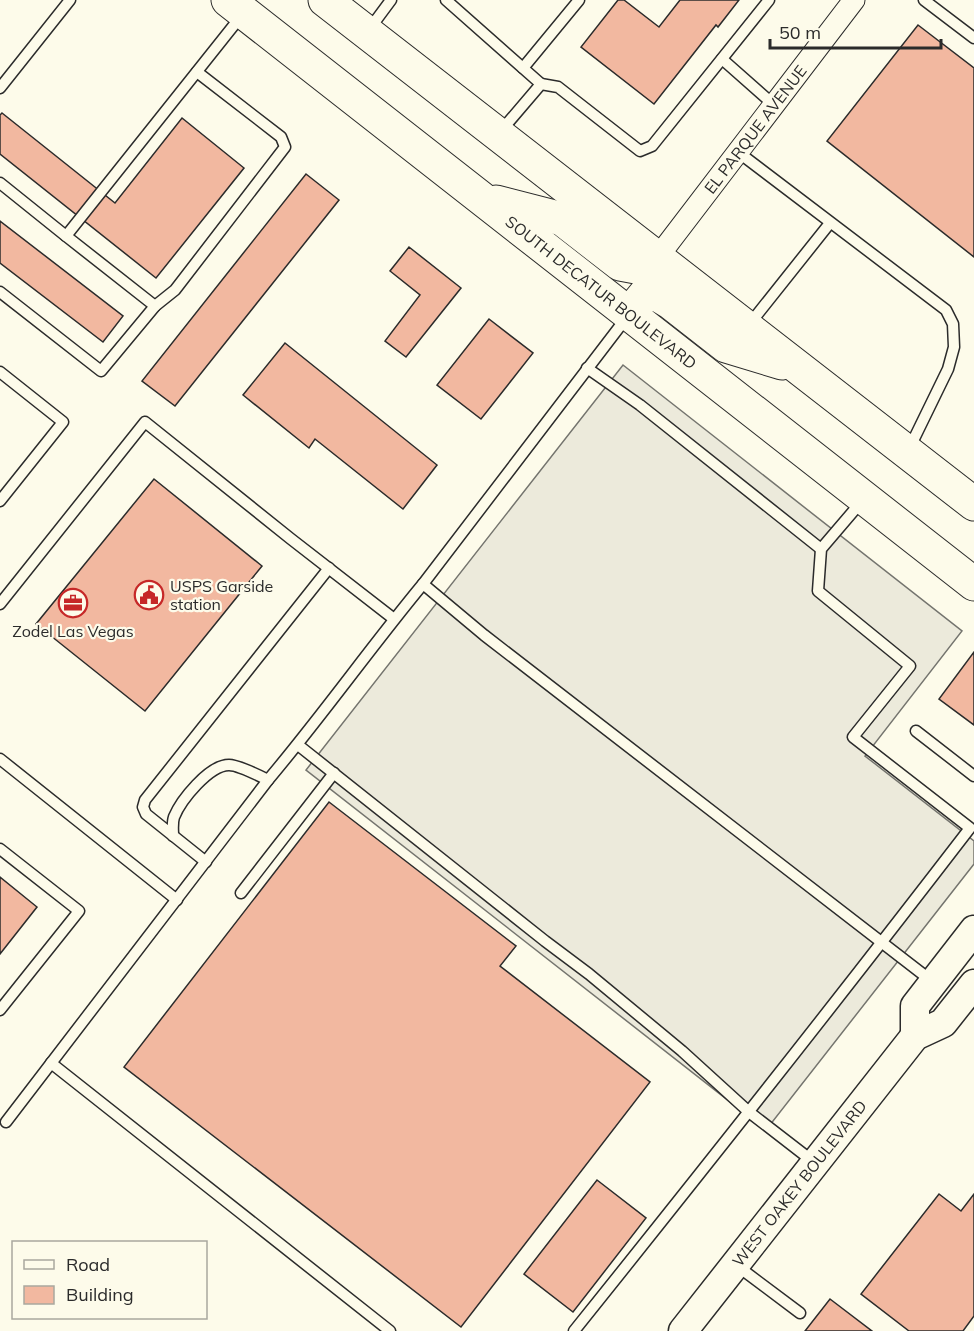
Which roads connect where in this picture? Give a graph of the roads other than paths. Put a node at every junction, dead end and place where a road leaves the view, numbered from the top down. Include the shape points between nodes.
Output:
1 (70, 0) edge
2 (325, 0) edge
3 (391, 0) edge
4 (446, 0) edge
5 (579, 0) edge
6 (769, 0) edge
7 (854, 0) edge
8 (924, 0) edge
9 (236, 6) edge
10 (367, 33) junction
11 (974, 38) edge
12 (722, 59) junction
13 (523, 68) junction
14 (196, 72) junction
15 (4, 74) edge
16 (542, 84) junction
17 (0, 88) edge
18 (774, 105) junction
19 (498, 134) junction
20 (738, 152) junction
21 (0, 183) edge
22 (482, 199) junction
23 (830, 223) junction
24 (66, 236) junction
25 (657, 258) junction
26 (0, 292) edge
27 (155, 306) junction
28 (629, 314) junction
29 (747, 328) junction
30 (798, 367) junction
31 (587, 368) junction
32 (0, 372) edge
33 (907, 452) junction
34 (971, 496) edge
35 (865, 498) junction
36 (0, 501) edge
37 (821, 549) junction
38 (329, 568) junction
39 (423, 584) junction
40 (974, 584) edge
41 (0, 604) edge
42 (394, 619) junction
43 (916, 731) dead end
44 (298, 745) junction
45 (0, 759) edge
46 (334, 773) junction
47 (974, 776) edge
48 (268, 780) junction
49 (173, 836) junction
50 (0, 849) edge
51 (206, 862) junction
52 (240, 893) dead end
53 (177, 900) junction
54 (974, 930) edge
55 (883, 942) junction
56 (933, 982) junction
57 (974, 984) edge
58 (0, 1010) edge
59 (915, 1036) junction
60 (51, 1063) junction
61 (749, 1112) junction
62 (6, 1122) dead end
63 (816, 1163) junction
64 (735, 1265) junction
65 (800, 1312) dead end
66 (390, 1331) edge
67 (574, 1331) edge
68 (683, 1331) edge

1 - 15 lane
2 - 10 main road
3 - 10 lane
4 - 13 lane
5 - 13 lane
6 - 12 lane
7 - 18 street, EL PARQUE AVENUE
8 - 11 lane
9 - 14 lane
9 - 22 main road, SOUTH DECATUR BOULEVARD
10 - 19 main road
12 - 16 lane via 652,146 640,151 558,87
12 - 18 lane
13 - 16 lane
14 - 24 lane
14 - 27 lane via 281,137 285,147 175,290
15 - 17 lane
16 - 19 lane
18 - 20 street, EL PARQUE AVENUE
19 - 25 main road
20 - 23 lane
20 - 25 street, EL PARQUE AVENUE
21 - 24 lane
22 - 25 main road via 562,219 620,264 646,266
22 - 28 main road, SOUTH DECATUR BOULEVARD
23 - 29 lane
23 - 33 lane via 946,310 952,324 954,347 948,369
24 - 27 lane
25 - 29 main road
26 - 27 lane via 100,371
28 - 30 main road via 647,292 653,292 726,346
28 - 31 lane
28 - 35 main road, SOUTH DECATUR BOULEVARD
29 - 30 main road
30 - 33 main road
31 - 37 lane via 640,405
31 - 39 lane
32 - 36 lane via 63,422
33 - 34 main road
35 - 37 lane
35 - 40 main road, SOUTH DECATUR BOULEVARD
37 - 55 lane via 818,591 910,666 853,737 970,828
38 - 41 lane via 145,422
38 - 42 lane
38 - 49 lane via 145,800 146,814
39 - 42 lane
39 - 55 lane
42 - 44 lane
43 - 47 lane
44 - 46 lane
44 - 48 lane
45 - 53 lane
46 - 52 lane
46 - 61 lane via 629,1006
48 - 49 lane via 231,764 214,769 179,807 173,820
48 - 51 lane
49 - 51 lane
50 - 58 lane via 79,911
51 - 53 lane
53 - 60 lane
54 - 56 main road
55 - 56 lane
55 - 61 lane
56 - 59 main road via 915,1006
57 - 59 main road, WEST OAKEY BOULEVARD via 944,1023
59 - 63 main road, WEST OAKEY BOULEVARD
60 - 62 lane
60 - 66 lane
61 - 63 lane
61 - 67 lane
63 - 64 main road, WEST OAKEY BOULEVARD
64 - 65 lane
64 - 68 main road, WEST OAKEY BOULEVARD

